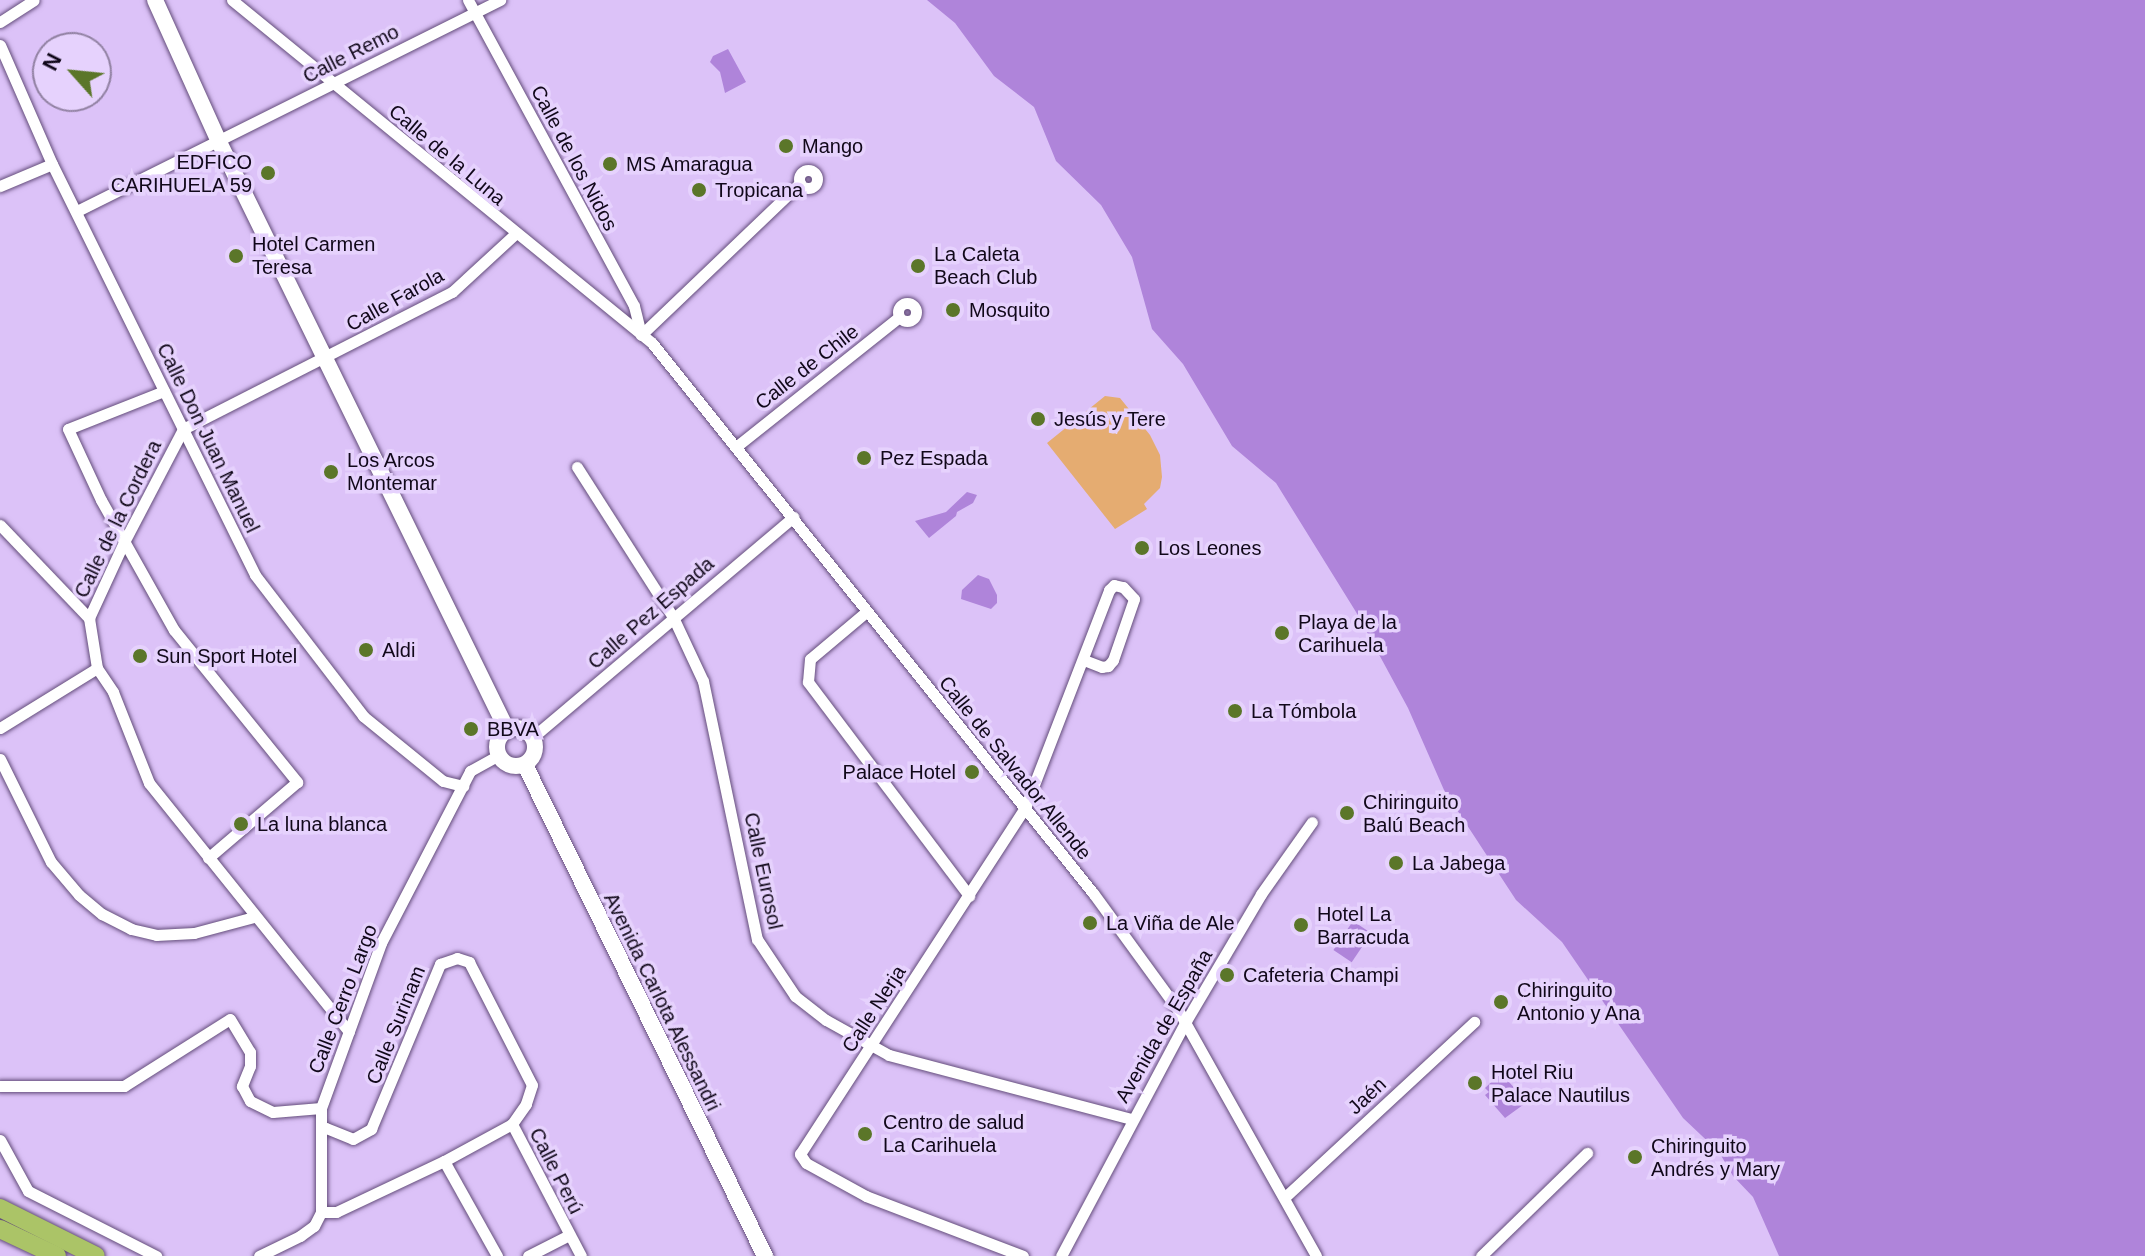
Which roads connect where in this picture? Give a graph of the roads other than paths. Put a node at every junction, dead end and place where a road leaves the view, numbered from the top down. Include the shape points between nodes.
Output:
1 (34, 0) edge
2 (155, 0) edge
3 (232, 0) edge
4 (468, 0) edge
5 (500, 0) edge
6 (475, 13) junction
7 (0, 22) edge
8 (0, 45) edge
9 (332, 83) junction
10 (219, 142) junction
11 (52, 164) junction
12 (800, 183) dead end
13 (0, 186) edge
14 (77, 211) junction
15 (515, 234) junction
16 (899, 317) dead end
17 (641, 335) junction
18 (324, 358) junction
19 (164, 391) junction
20 (183, 429) junction
21 (737, 446) junction
22 (577, 467) dead end
23 (793, 517) junction
24 (0, 525) edge
25 (124, 542) junction
26 (866, 612) junction
27 (673, 617) junction
28 (89, 618) junction
29 (1084, 660) junction
30 (97, 668) junction
31 (0, 728) edge
32 (507, 730) junction
33 (533, 737) junction
34 (499, 755) junction
35 (0, 759) edge
36 (525, 765) junction
37 (463, 786) junction
38 (1025, 808) junction
39 (1312, 822) dead end
40 (208, 858) junction
41 (969, 896) junction
42 (254, 917) junction
43 (1186, 1021) junction
44 (1474, 1022) dead end
45 (349, 1032) junction
46 (873, 1046) junction
47 (0, 1086) edge
48 (321, 1108) junction
49 (1132, 1119) junction
50 (512, 1124) junction
51 (321, 1130) junction
52 (0, 1140) edge
53 (1587, 1153) dead end
54 (444, 1161) junction
55 (1285, 1197) junction
56 (0, 1208) edge
57 (321, 1212) junction
58 (0, 1229) edge
59 (569, 1235) junction
60 (57, 1256) edge
61 (96, 1256) edge
62 (156, 1256) edge
63 (259, 1256) edge
64 (497, 1256) edge
65 (528, 1256) edge
66 (581, 1256) edge
67 (765, 1256) edge
68 (1023, 1256) edge
69 (1061, 1256) edge
70 (1316, 1256) edge
71 (1481, 1256) edge

1 - 7 street
2 - 10 main road
3 - 9 street, Calle de la Luna
4 - 6 street, Calle de los Nidos
5 - 6 street, Calle Remo
6 - 9 street, Calle Remo
6 - 17 street, Calle de los Nidos via 634,306
8 - 11 street, Calle Don Juan Manuel
9 - 10 street, Calle Remo
9 - 15 street, Calle de la Luna
10 - 14 street, Calle Remo
10 - 18 main road
11 - 13 street
11 - 14 street, Calle Don Juan Manuel
12 - 17 street
14 - 19 street, Calle Don Juan Manuel
15 - 17 street, Calle de la Luna
15 - 18 street, Calle Farola via 452,292
16 - 21 street, Calle de Chile
17 - 21 street, Calle de Salvador Allende
18 - 20 street, Calle de la Cordera
18 - 32 main road
19 - 20 street, Calle Don Juan Manuel
19 - 25 street via 68,429
20 - 25 street, Calle de la Cordera
20 - 37 street, Calle Don Juan Manuel via 255,575 335,684 407,755 443,781
21 - 23 street, Calle de Salvador Allende
22 - 27 street, Calle Eurosol
23 - 26 street, Calle de Salvador Allende
23 - 27 street, Calle Pez Espada
24 - 28 street
25 - 28 street, Calle de la Cordera
25 - 40 street via 174,630 297,782
26 - 38 street, Calle de Salvador Allende
26 - 41 street via 810,659 808,682
27 - 33 street, Calle Pez Espada
27 - 46 street, Calle Eurosol via 703,681 757,939 795,996
28 - 30 street, Calle de la Cordera
29 - 29 street, Calle Nerja via 1102,667 1113,660 1134,599 1123,587 1109,590
29 - 38 street, Calle Nerja
30 - 31 street
30 - 40 street via 113,692 149,783
32 - 33 main road via 519,727
32 - 34 main road via 498,740
33 - 36 main road via 535,751
34 - 36 main road via 510,765
34 - 37 street, Calle Cerro Largo via 470,771
35 - 42 street via 51,862 102,914 156,935 194,933
36 - 67 main road, Avenida Carlota Alessandri
37 - 45 street, Calle Cerro Largo via 381,943
38 - 41 street, Calle Nerja
38 - 43 street, Calle de Salvador Allende
39 - 43 street, Avenida de España via 1261,894
40 - 42 street
41 - 46 street, Calle Nerja
42 - 45 street
43 - 49 street, Avenida de España
43 - 55 street, Calle de Salvador Allende
44 - 55 street, Jaén
45 - 48 street, Calle Cerro Largo
46 - 49 street, Calle Eurosol via 914,1064
46 - 68 street, Calle Nerja via 800,1154 806,1163 866,1196
47 - 48 street via 124,1086 230,1019 250,1052 242,1086 250,1101 273,1112
48 - 51 street, Calle Cerro Largo
49 - 69 street, Avenida de España
50 - 51 street, Calle Surinam via 532,1085 469,962 447,959 440,964 371,1129 353,1139
50 - 54 street
50 - 59 street, Calle Perú
51 - 57 street, Calle Cerro Largo
52 - 62 street via 28,1191
53 - 71 street
54 - 57 street via 336,1212
54 - 64 street
55 - 70 street, Calle de Salvador Allende
56 - 61 main road
57 - 63 street via 300,1236
58 - 60 main road
59 - 65 street, Calle Perú
59 - 66 street, Calle Perú

